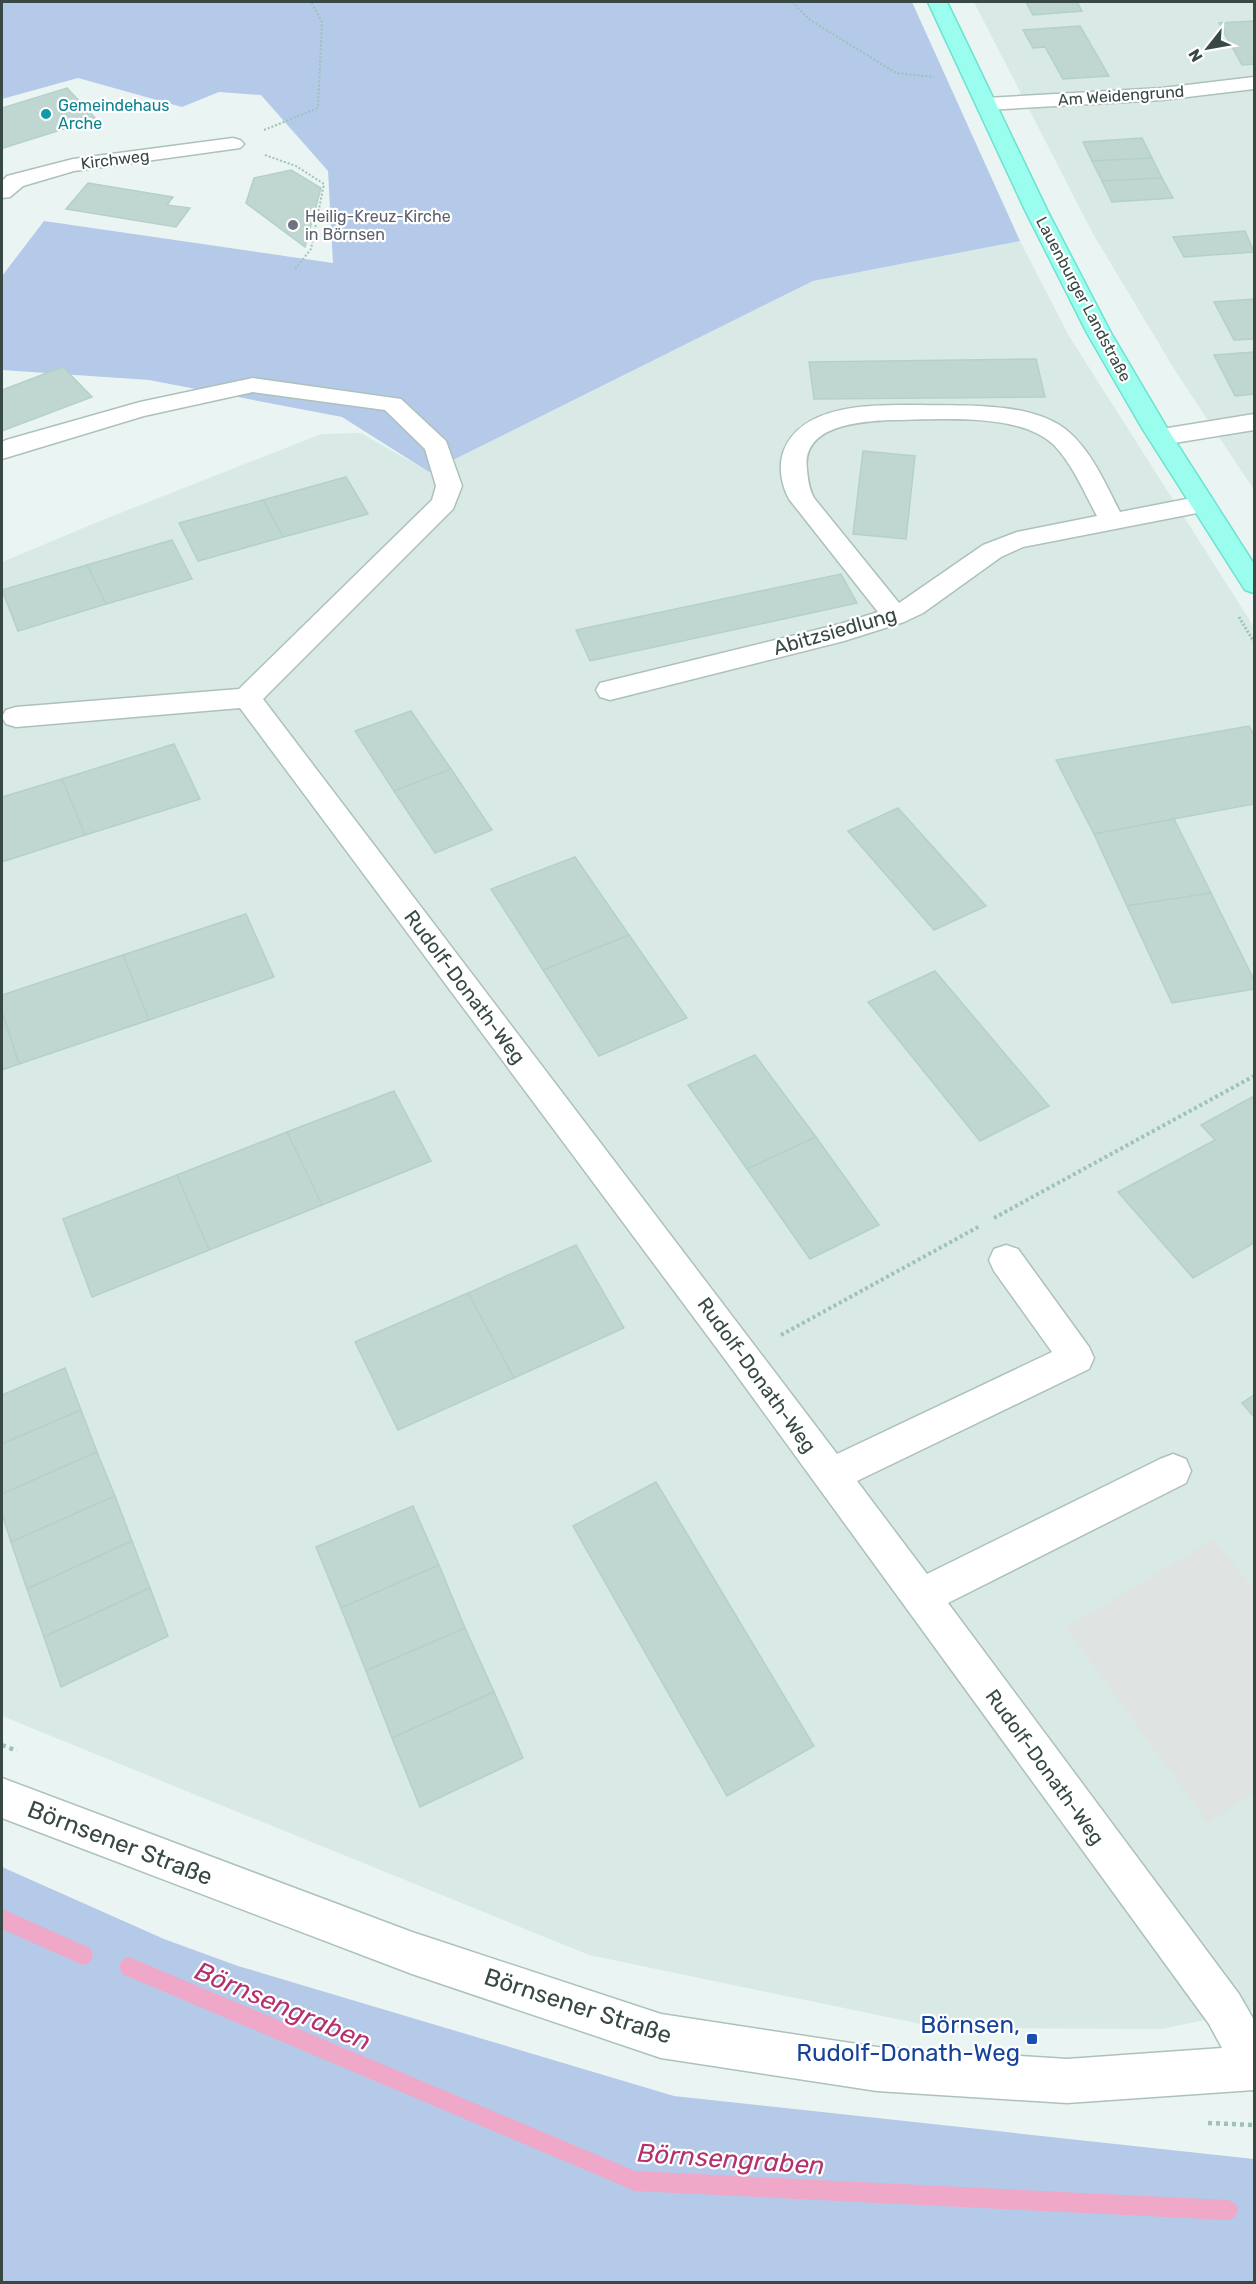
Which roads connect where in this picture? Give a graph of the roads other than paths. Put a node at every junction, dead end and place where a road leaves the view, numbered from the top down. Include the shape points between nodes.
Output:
1 (937, 2) edge
2 (1254, 83) edge
3 (987, 104) junction
4 (233, 144) road end
5 (2, 192) edge
6 (1254, 422) edge
7 (1162, 437) junction
8 (2, 451) edge
9 (1202, 504) junction
10 (1113, 522) junction
11 (1254, 584) edge
12 (895, 616) junction
13 (610, 690) dead end
14 (247, 698) junction
15 (16, 717) dead end
16 (1006, 1260) dead end
17 (1173, 1472) dead end
18 (831, 1475) junction
19 (920, 1597) junction
20 (2, 1798) edge
21 (1254, 2061) edge
22 (1254, 2068) edge

1 - 3 main road, Lauenburger Landstraße
2 - 3 street, Am Weidengrund via 1162,94
3 - 7 main road, Lauenburger Landstraße via 1099,334
4 - 5 street, Kirchweg via 73,165 15,181
6 - 7 street
7 - 9 main road, Lauenburger Landstraße
8 - 14 street via 140,409 253,385 392,404 437,446 449,486 444,503
9 - 10 street, Abitzsiedlung
9 - 11 main road, Lauenburger Landstraße
10 - 12 street, Abitzsiedlung via 1017,540 992,551 914,607
10 - 12 street via 1078,459 1054,433 1028,421 993,415 888,412 825,422 803,437 793,457 796,486 810,510
12 - 13 street, Abitzsiedlung
14 - 15 street
14 - 18 street, Rudolf-Donath-Weg
16 - 18 street via 1076,1358
17 - 19 street
18 - 19 street, Rudolf-Donath-Weg
19 - 21 street, Rudolf-Donath-Weg via 1224,2009
20 - 22 street, Börnsener Straße via 412,1953 661,2036 877,2069 1055,2080

